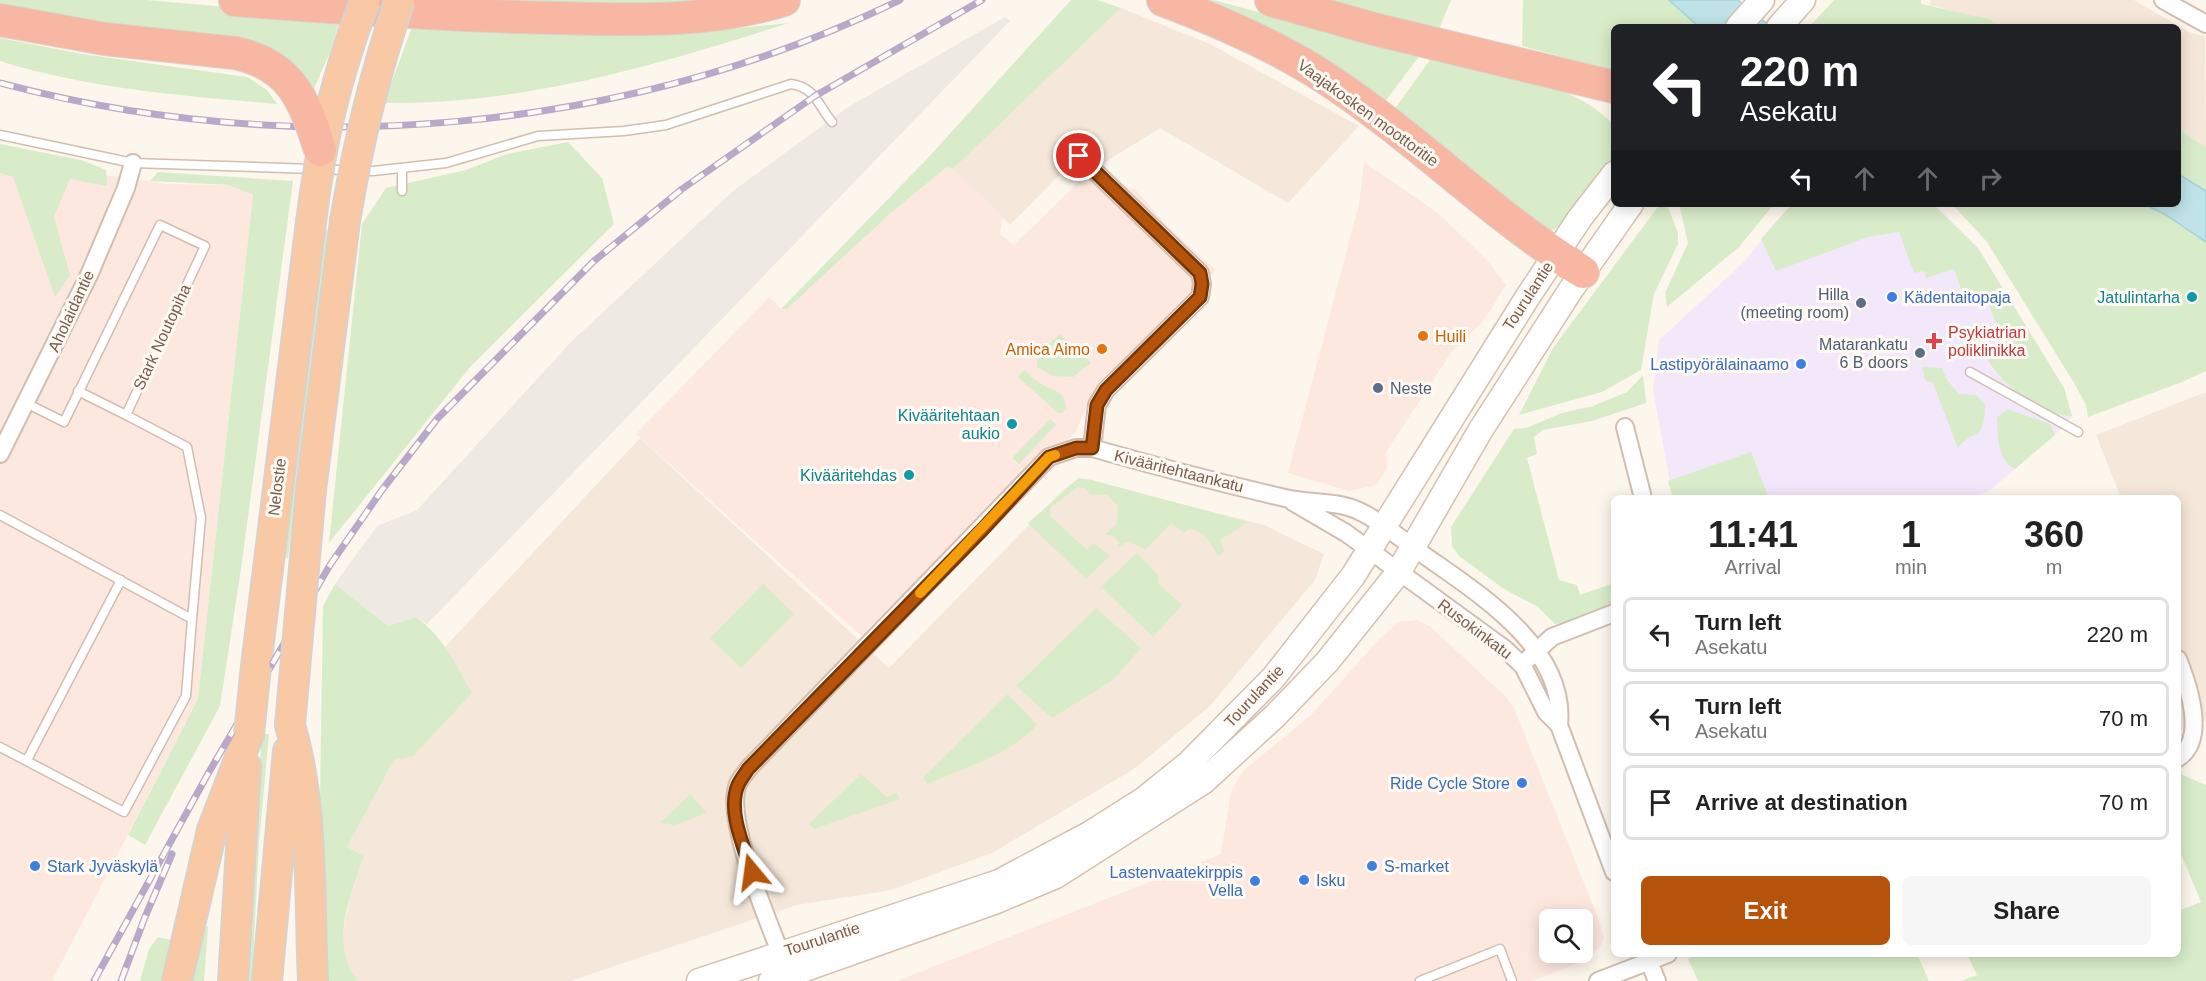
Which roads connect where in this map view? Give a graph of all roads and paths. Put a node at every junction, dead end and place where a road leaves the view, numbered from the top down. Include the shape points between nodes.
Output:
1 (235, 0) edge
2 (365, 0) edge
3 (400, 0) edge
4 (784, 0) edge
5 (1163, 0) edge
6 (1271, 0) edge
7 (1762, 0) edge
8 (1803, 0) edge
9 (2163, 0) edge
10 (0, 20) edge
11 (1741, 24) edge
12 (1782, 24) edge
13 (2206, 24) edge
14 (1568, 77) junction
15 (1611, 86) edge
16 (1611, 107) edge
17 (832, 122) dead end
18 (0, 135) edge
19 (320, 150) junction
20 (1079, 156) dead end
21 (133, 163) junction
22 (402, 168) junction
23 (1611, 178) edge
24 (402, 191) dead end
25 (1629, 207) edge
26 (1556, 255) junction
27 (1583, 272) junction
28 (1970, 372) dead end
29 (78, 391) junction
30 (26, 403) junction
31 (126, 415) junction
32 (1625, 427) dead end
33 (2078, 432) dead end
34 (1092, 448) junction
35 (0, 454) edge
36 (1642, 495) edge
37 (1289, 499) junction
38 (0, 514) edge
39 (1385, 528) junction
40 (1413, 548) junction
41 (1369, 551) junction
42 (1398, 573) junction
43 (121, 580) junction
44 (1611, 614) edge
45 (192, 619) junction
46 (1536, 650) junction
47 (1522, 666) junction
48 (2181, 668) edge
49 (290, 724) junction
50 (1559, 725) junction
51 (249, 734) junction
52 (0, 747) edge
53 (2181, 755) edge
54 (27, 760) junction
55 (1611, 864) edge
56 (780, 952) junction
57 (1648, 957) edge
58 (177, 981) edge
59 (232, 981) edge
60 (267, 981) edge
61 (313, 981) edge
62 (699, 981) edge
63 (771, 981) edge
64 (1420, 981) edge
65 (1512, 981) edge
66 (1598, 981) edge
67 (1657, 981) edge

1 - 4 highway via 378,11 651,20 723,15
2 - 19 highway, Nelostie, bridge via 344,56
3 - 49 highway, Nelostie, bridge via 359,136 345,221 311,490
5 - 26 highway, Vaajakosken moottoritie via 1261,40 1317,73
6 - 14 highway
7 - 11 main road
8 - 12 main road
9 - 13 street
10 - 19 highway, bridge via 105,39 235,53 266,62 289,81 308,114
14 - 15 highway
14 - 16 highway
17 - 22 lane via 805,86 791,84 666,125 538,136 446,163
18 - 21 lane
19 - 51 highway, Nelostie, bridge via 266,568
20 - 34 street via 1200,273 1202,284 1200,297 1106,390 1097,405
21 - 22 lane via 373,171
21 - 30 street, Aholaidantie via 89,276
22 - 24 lane
23 - 26 main road, Tourulantie
25 - 27 main road, Tourulantie
26 - 27 highway, Vaajakosken moottoritie
26 - 39 main road, Tourulantie
27 - 40 main road, Tourulantie via 1480,430
28 - 33 lane
29 - 30 lane, Stark Noutopiha via 64,422
29 - 31 lane
29 - 31 lane, Stark Noutopiha via 160,225 205,246
30 - 35 street, Aholaidantie
31 - 45 lane via 187,447 201,518
32 - 36 street
34 - 37 street, Kivääritehtaankatu
34 - 56 street, Kivääritehtaankatu via 1076,448 1049,457 748,769 738,784 736,816 764,913
37 - 39 street, Kivääritehtaankatu via 1337,504 1361,512
37 - 41 street, Kivääritehtaankatu
38 - 43 lane
39 - 40 street, Kivääritehtaankatu
39 - 41 main road, Tourulantie
40 - 42 main road, Tourulantie
40 - 46 street, Rusokinkatu via 1512,622
41 - 42 street, Rusokinkatu
41 - 56 main road, Tourulantie via 1273,678 1190,764 1143,800 999,882
42 - 47 street, Rusokinkatu via 1505,649
42 - 63 main road, Tourulantie via 1327,662 1275,716 1203,783 1150,819 1056,876
43 - 45 lane
43 - 54 lane
44 - 46 street via 1552,637
45 - 54 lane via 186,696 124,812
46 - 47 street
46 - 50 street, Rusokinkatu via 1556,689
47 - 50 street, Rusokinkatu via 1546,712
48 - 53 street via 2201,727 2197,742
49 - 60 highway, Nelostie
49 - 61 highway via 300,756 304,791
50 - 55 street, Rusokinkatu
51 - 58 highway via 212,830
51 - 59 highway, Nelostie
52 - 54 lane
56 - 62 main road, Tourulantie
57 - 66 street
57 - 67 street
64 - 65 lane via 1500,949

